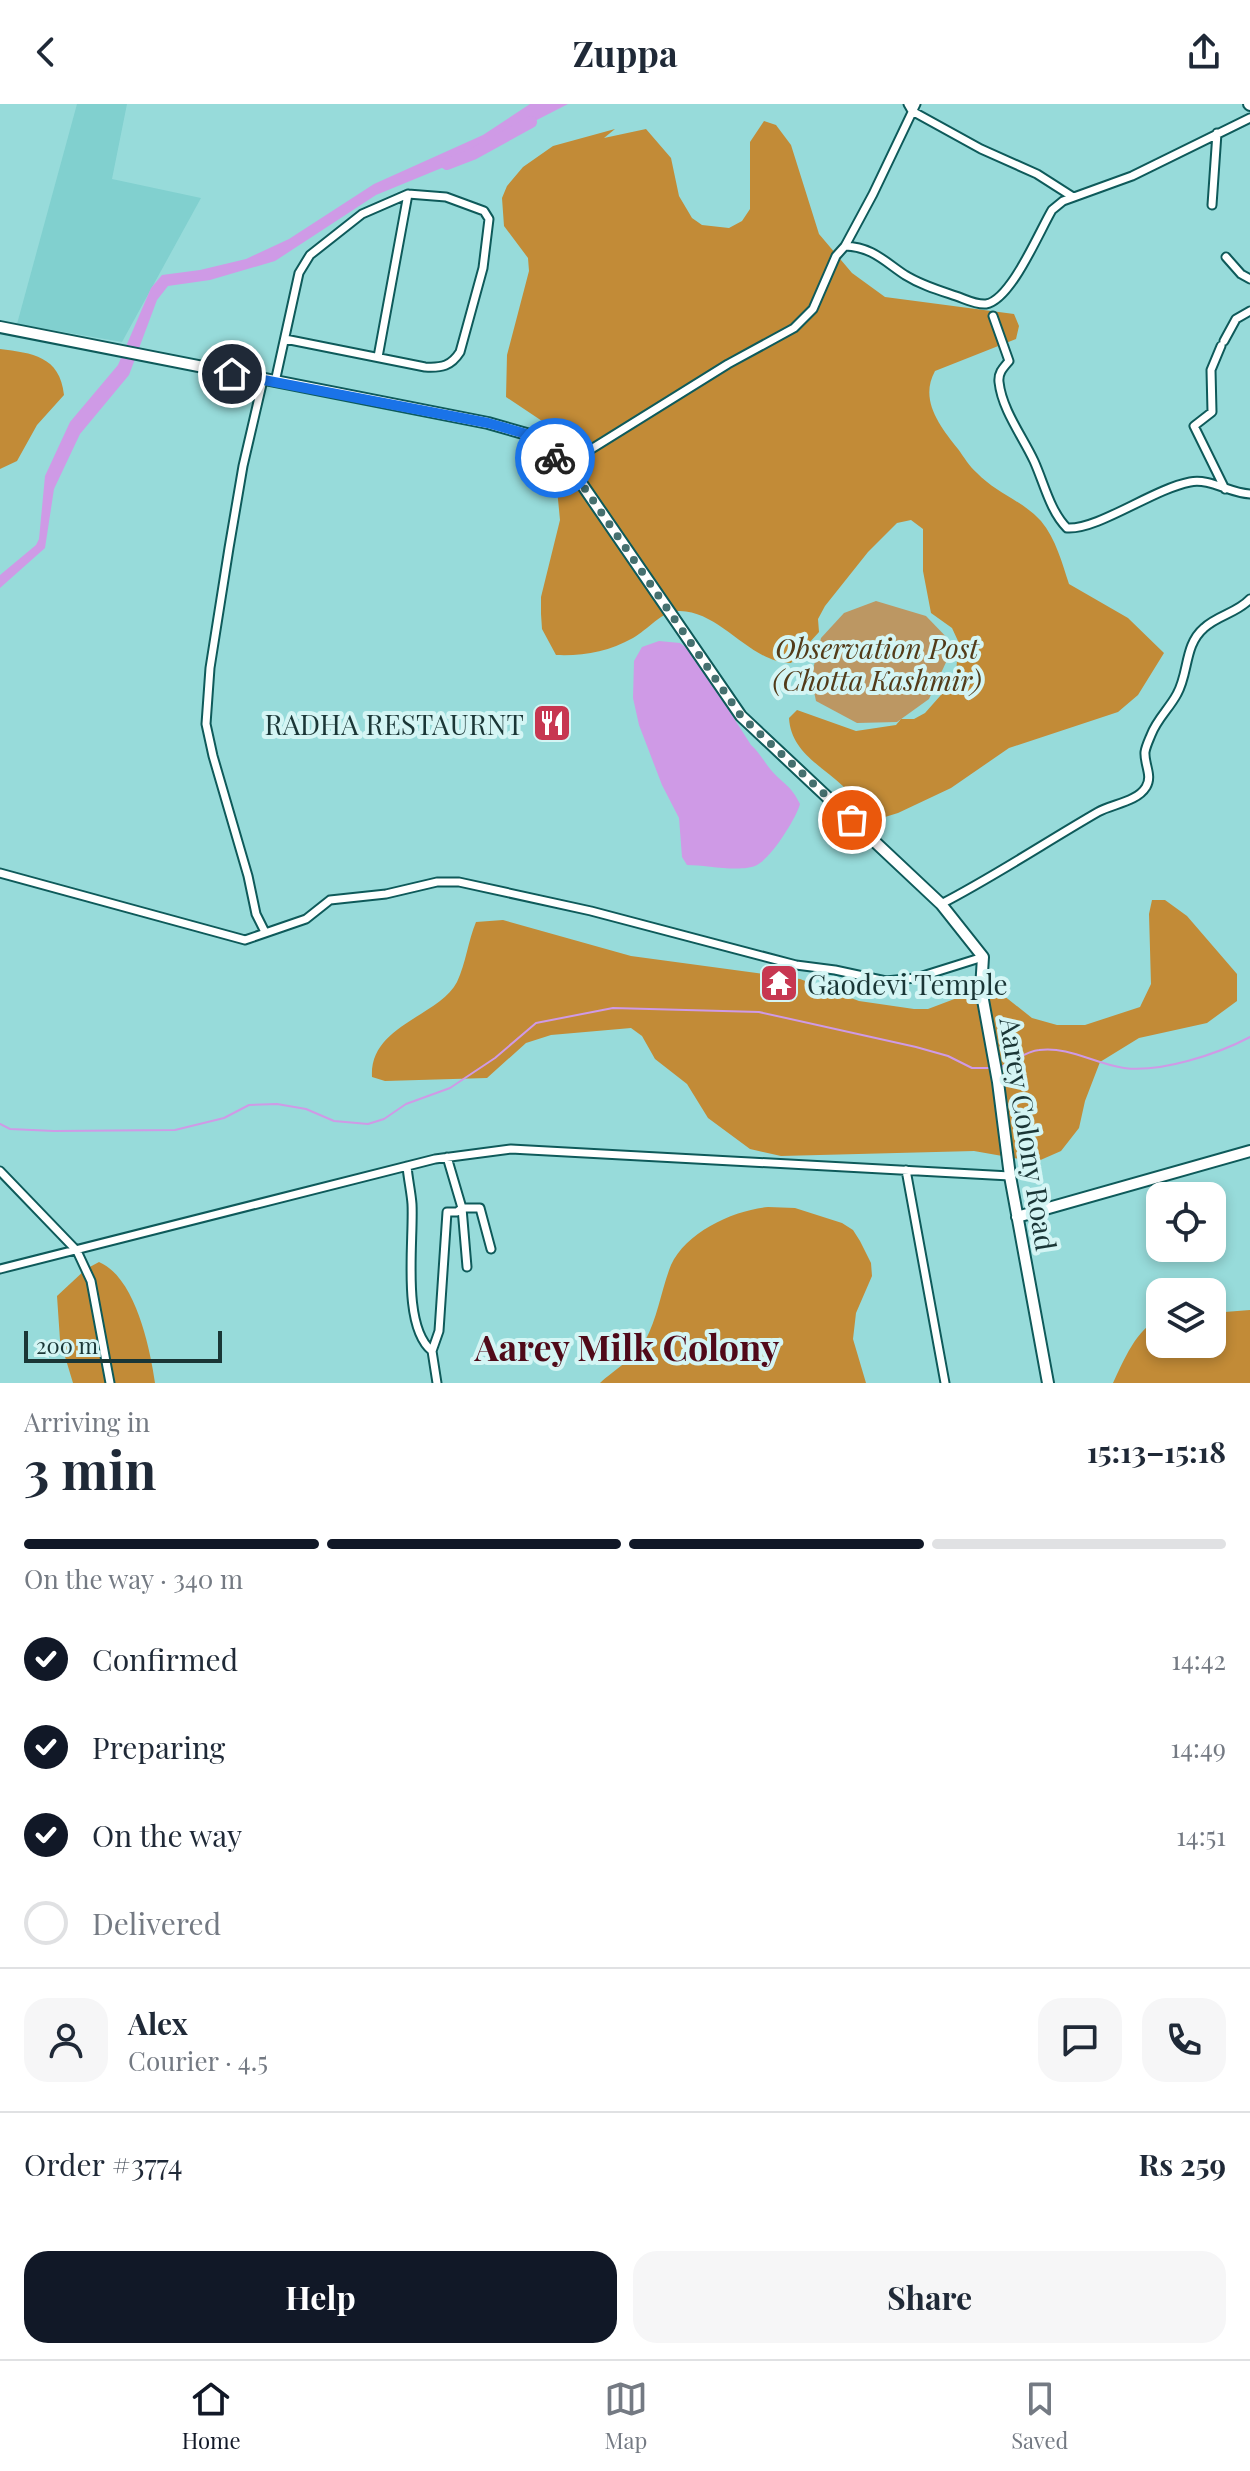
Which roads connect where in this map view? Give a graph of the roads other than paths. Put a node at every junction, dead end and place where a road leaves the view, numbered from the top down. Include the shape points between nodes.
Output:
1 (912, 106) edge
2 (1250, 118) edge
3 (1217, 133) junction
4 (408, 194) junction
5 (1073, 197) junction
6 (1212, 205) dead end
7 (845, 246) junction
8 (1226, 257) dead end
9 (1250, 279) edge
10 (1250, 311) edge
11 (993, 316) dead end
12 (0, 327) edge
13 (285, 339) junction
14 (378, 357) junction
15 (263, 380) junction
16 (275, 382) junction
17 (564, 466) junction
18 (1225, 489) junction
19 (1250, 494) edge
20 (1250, 599) edge
21 (0, 873) edge
22 (941, 904) junction
23 (265, 932) junction
24 (983, 957) junction
25 (1250, 1151) edge
26 (447, 1157) junction
27 (407, 1166) junction
28 (906, 1170) junction
29 (0, 1171) edge
30 (1010, 1176) junction
31 (462, 1208) junction
32 (1017, 1217) junction
33 (491, 1249) dead end
34 (77, 1251) junction
35 (467, 1267) dead end
36 (0, 1269) edge
37 (432, 1351) junction
38 (110, 1383) edge
39 (437, 1383) edge
40 (945, 1383) edge
41 (1048, 1383) edge

1 - 5 street
1 - 7 street
2 - 3 street
3 - 5 street via 1132,176
3 - 6 street
4 - 13 street via 362,214 310,255 299,273
4 - 14 street
4 - 14 street via 446,197 484,211 489,219 483,268 454,361 438,367
5 - 7 street via 1052,210 1010,286 983,304 919,283 887,260
7 - 17 street via 813,309 794,328
8 - 9 street
10 - 18 street via 1236,319 1222,344 1211,370 1212,412 1194,426
11 - 18 street via 1009,361 998,379 1002,396 1067,528 1086,525 1180,484 1208,482
12 - 15 main road
13 - 14 street
13 - 16 street
15 - 16 main road
15 - 23 street via 229,548 206,724
16 - 17 main road via 530,435
17 - 22 main road via 577,477 741,716
18 - 19 street
20 - 22 street via 1194,639 1177,694 1149,738 1145,752 1150,776 1143,792 1107,807
21 - 23 street via 245,940
22 - 24 main road
23 - 24 street via 306,919 330,900 459,882 796,965 886,981 916,978
24 - 30 main road, Aarey Colony Road via 981,989
25 - 32 main road
26 - 27 street
26 - 28 street via 511,1149
26 - 31 street
27 - 34 street
27 - 37 street via 415,1318 423,1343
28 - 30 street
28 - 40 street
29 - 34 street
30 - 32 main road, Aarey Colony Road
31 - 33 street via 480,1208
31 - 35 street
31 - 37 street via 447,1212 439,1331
32 - 41 main road, Aarey Colony Road
34 - 36 street
34 - 38 street via 91,1281
37 - 39 street

